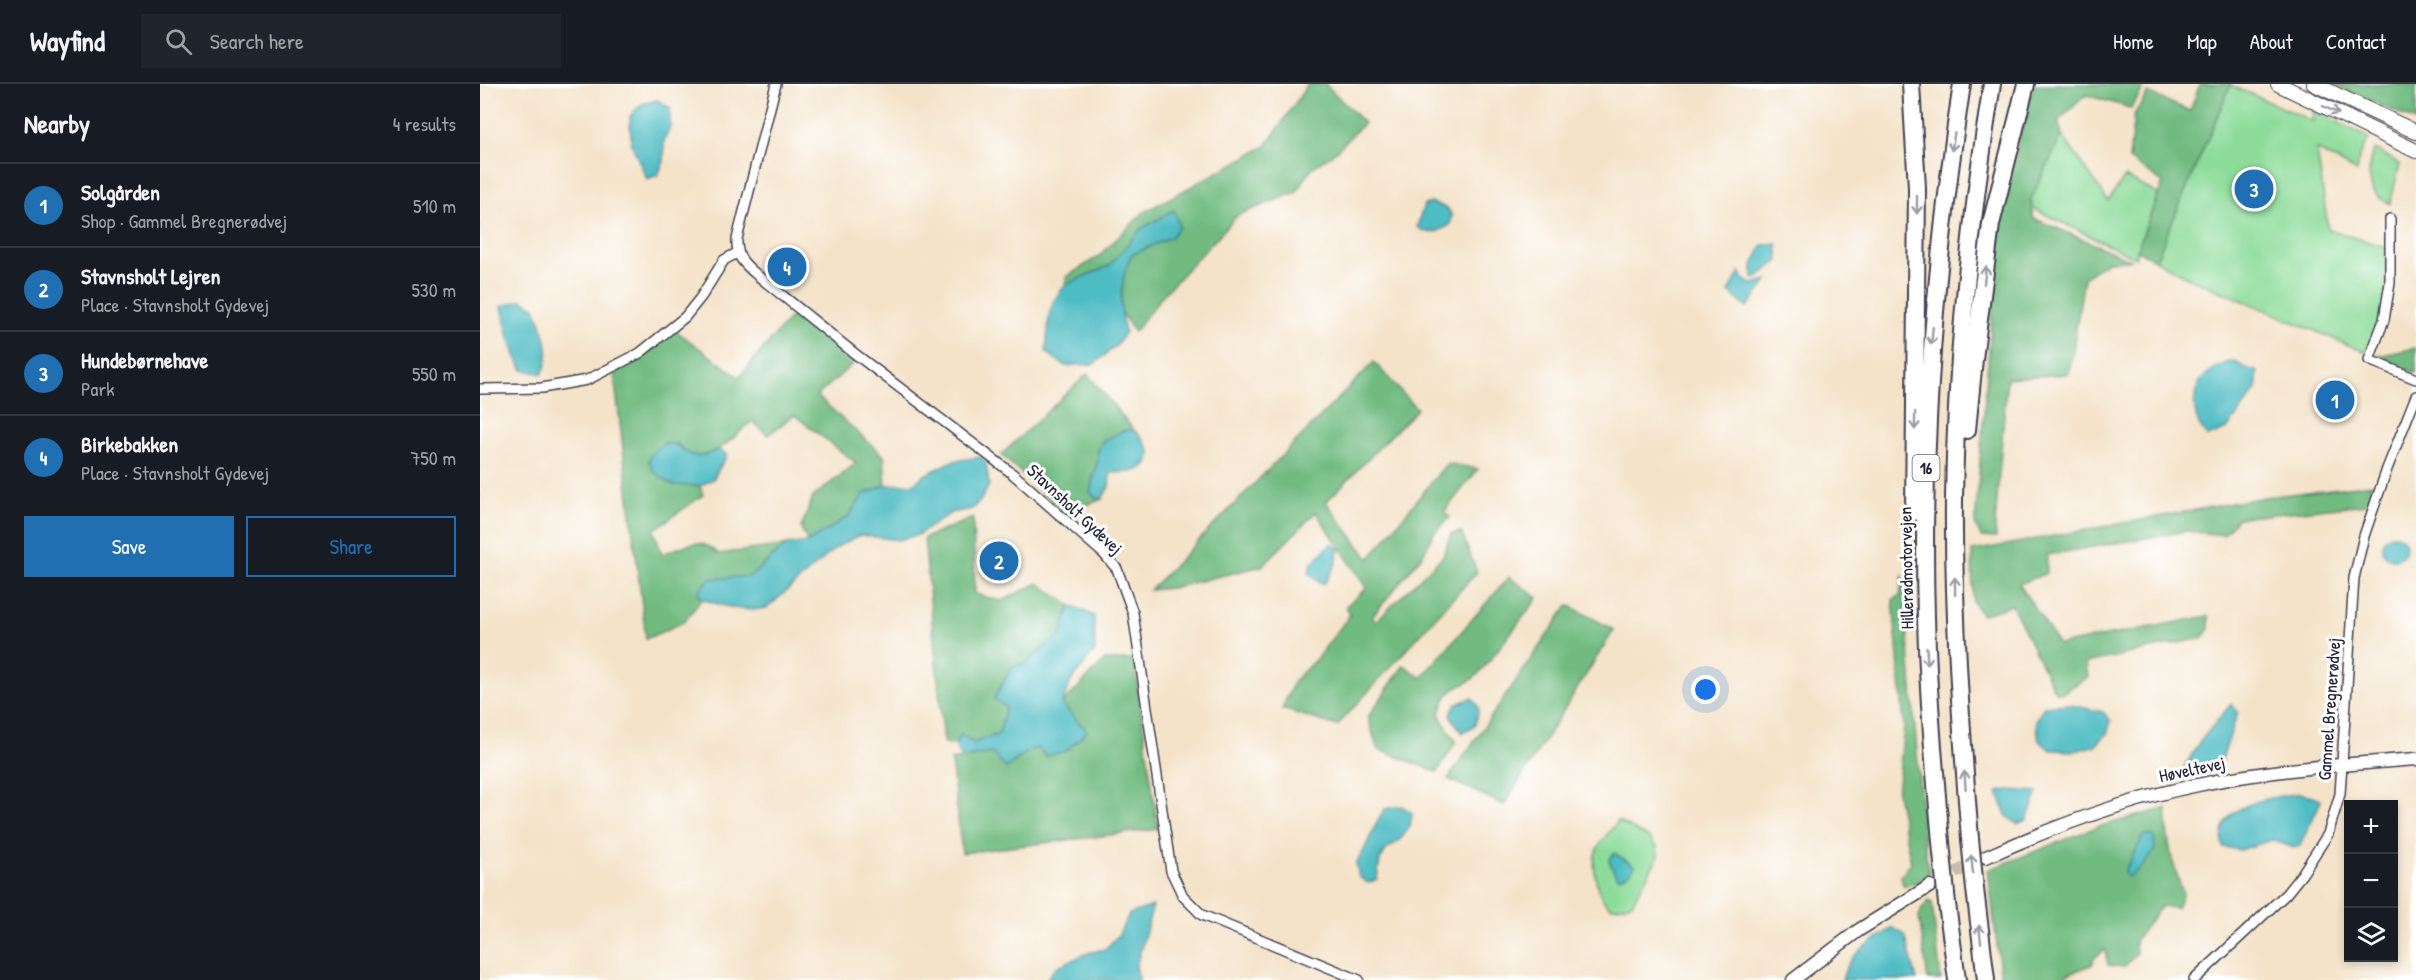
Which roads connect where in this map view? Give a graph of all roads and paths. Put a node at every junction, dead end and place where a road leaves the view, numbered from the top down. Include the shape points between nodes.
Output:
1 (776, 84) edge
2 (1911, 84) edge
3 (1962, 84) edge
4 (1992, 84) edge
5 (2026, 84) edge
6 (2278, 84) edge
7 (2314, 84) edge
8 (2416, 132) edge
9 (2416, 150) edge
10 (2390, 219) dead end
11 (736, 253) junction
12 (2416, 379) edge
13 (480, 389) edge
14 (2416, 396) edge
15 (1954, 499) junction
16 (1926, 617) junction
17 (2416, 759) edge
18 (2342, 765) junction
19 (1986, 857) tunnel mouth
20 (1930, 886) tunnel mouth
21 (1359, 980) edge
22 (1793, 980) edge
23 (1957, 980) edge
24 (1986, 980) edge
25 (2194, 980) edge

1 - 11 street
2 -> 16 highway via 1917,188 1913,500 1916,587
3 -> 16 highway, Hillerødmotorvejen / 16 via 1937,266 1930,355
4 - 15 highway, 16 via 1978,175 1960,358
15 -> 5 highway via 1965,457 1991,224
6 -> 9 main road
7 - 8 main road
10 - 12 street via 2390,283 2384,320 2369,360
11 - 13 street via 724,260 685,317 640,353 587,380 542,388
11 - 21 street, Stavnsholt Gydevej via 774,289 1013,474 1117,569 1133,614 1171,871 1182,897 1202,915
14 - 18 street, Gammel Bregnerødvej via 2368,525 2354,578
24 -> 15 highway, 16, bridge via 1970,839 1955,616
16 -> 23 highway, Hillerødmotorvejen / 16, bridge via 1942,853
17 - 18 street, Høveltevej
18 - 19 street, Høveltevej via 2240,777 2153,796 2052,828
18 - 25 street, Gammel Bregnerødvej via 2340,794 2328,834 2302,874 2274,906
20 - 22 street via 1859,930

